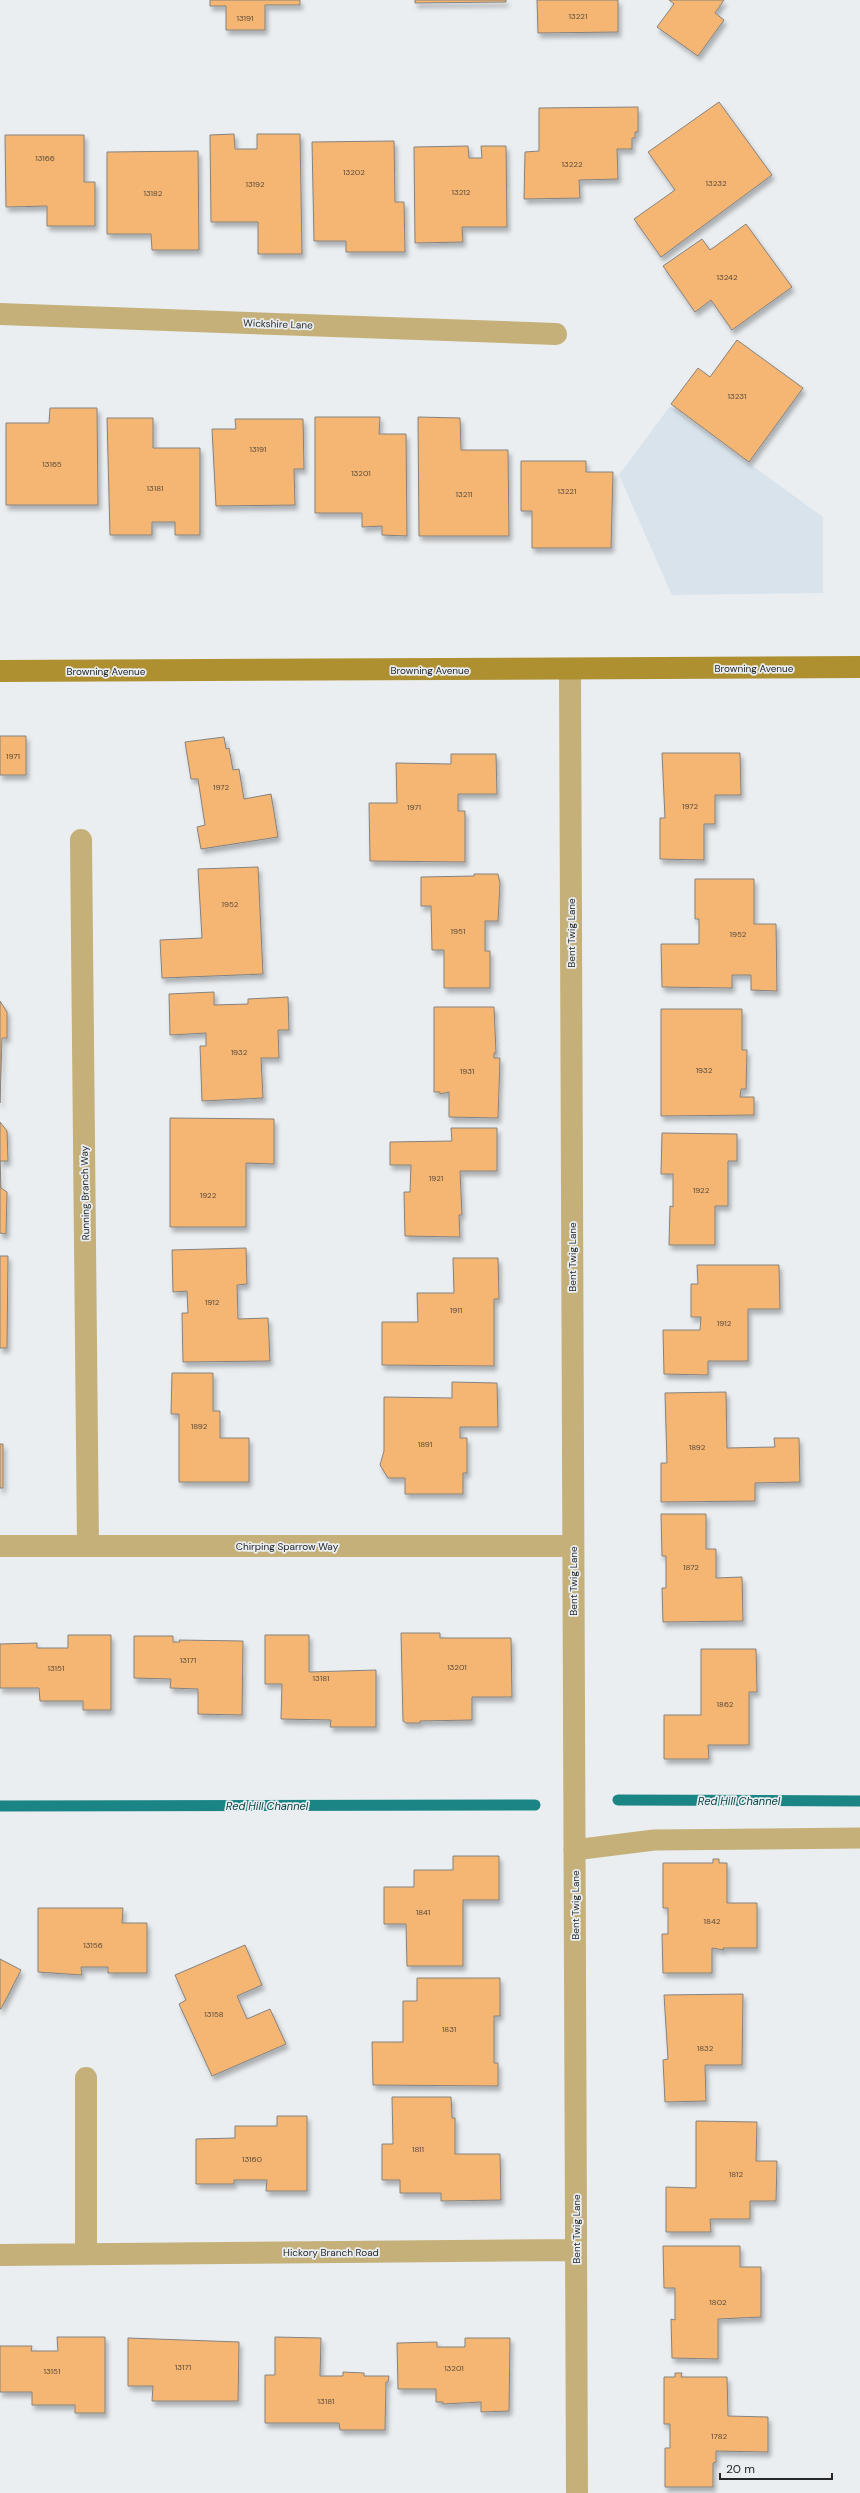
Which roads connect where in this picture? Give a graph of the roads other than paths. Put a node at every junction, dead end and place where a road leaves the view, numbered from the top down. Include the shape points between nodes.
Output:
1 (0, 314) edge
2 (556, 334) dead end
3 (860, 667) edge
4 (570, 670) junction
5 (0, 671) edge
6 (81, 840) dead end
7 (0, 1546) edge
8 (88, 1546) junction
9 (573, 1546) junction
10 (860, 1838) edge
11 (574, 1850) junction
12 (86, 2078) dead end
13 (576, 2250) junction
14 (0, 2254) edge
15 (86, 2254) junction
16 (577, 2493) edge

1 - 2 street, Wickshire Lane
3 - 4 street, Browning Avenue
4 - 5 street, Browning Avenue
4 - 9 street, Bent Twig Lane
6 - 8 street, Running Branch Way
7 - 8 street, Chirping Sparrow Way
8 - 9 street, Chirping Sparrow Way
9 - 11 street, Bent Twig Lane
10 - 11 lane via 654,1840
11 - 13 street, Bent Twig Lane
12 - 15 street
13 - 15 street, Hickory Branch Road
13 - 16 street, Bent Twig Lane
14 - 15 street, Hickory Branch Road

